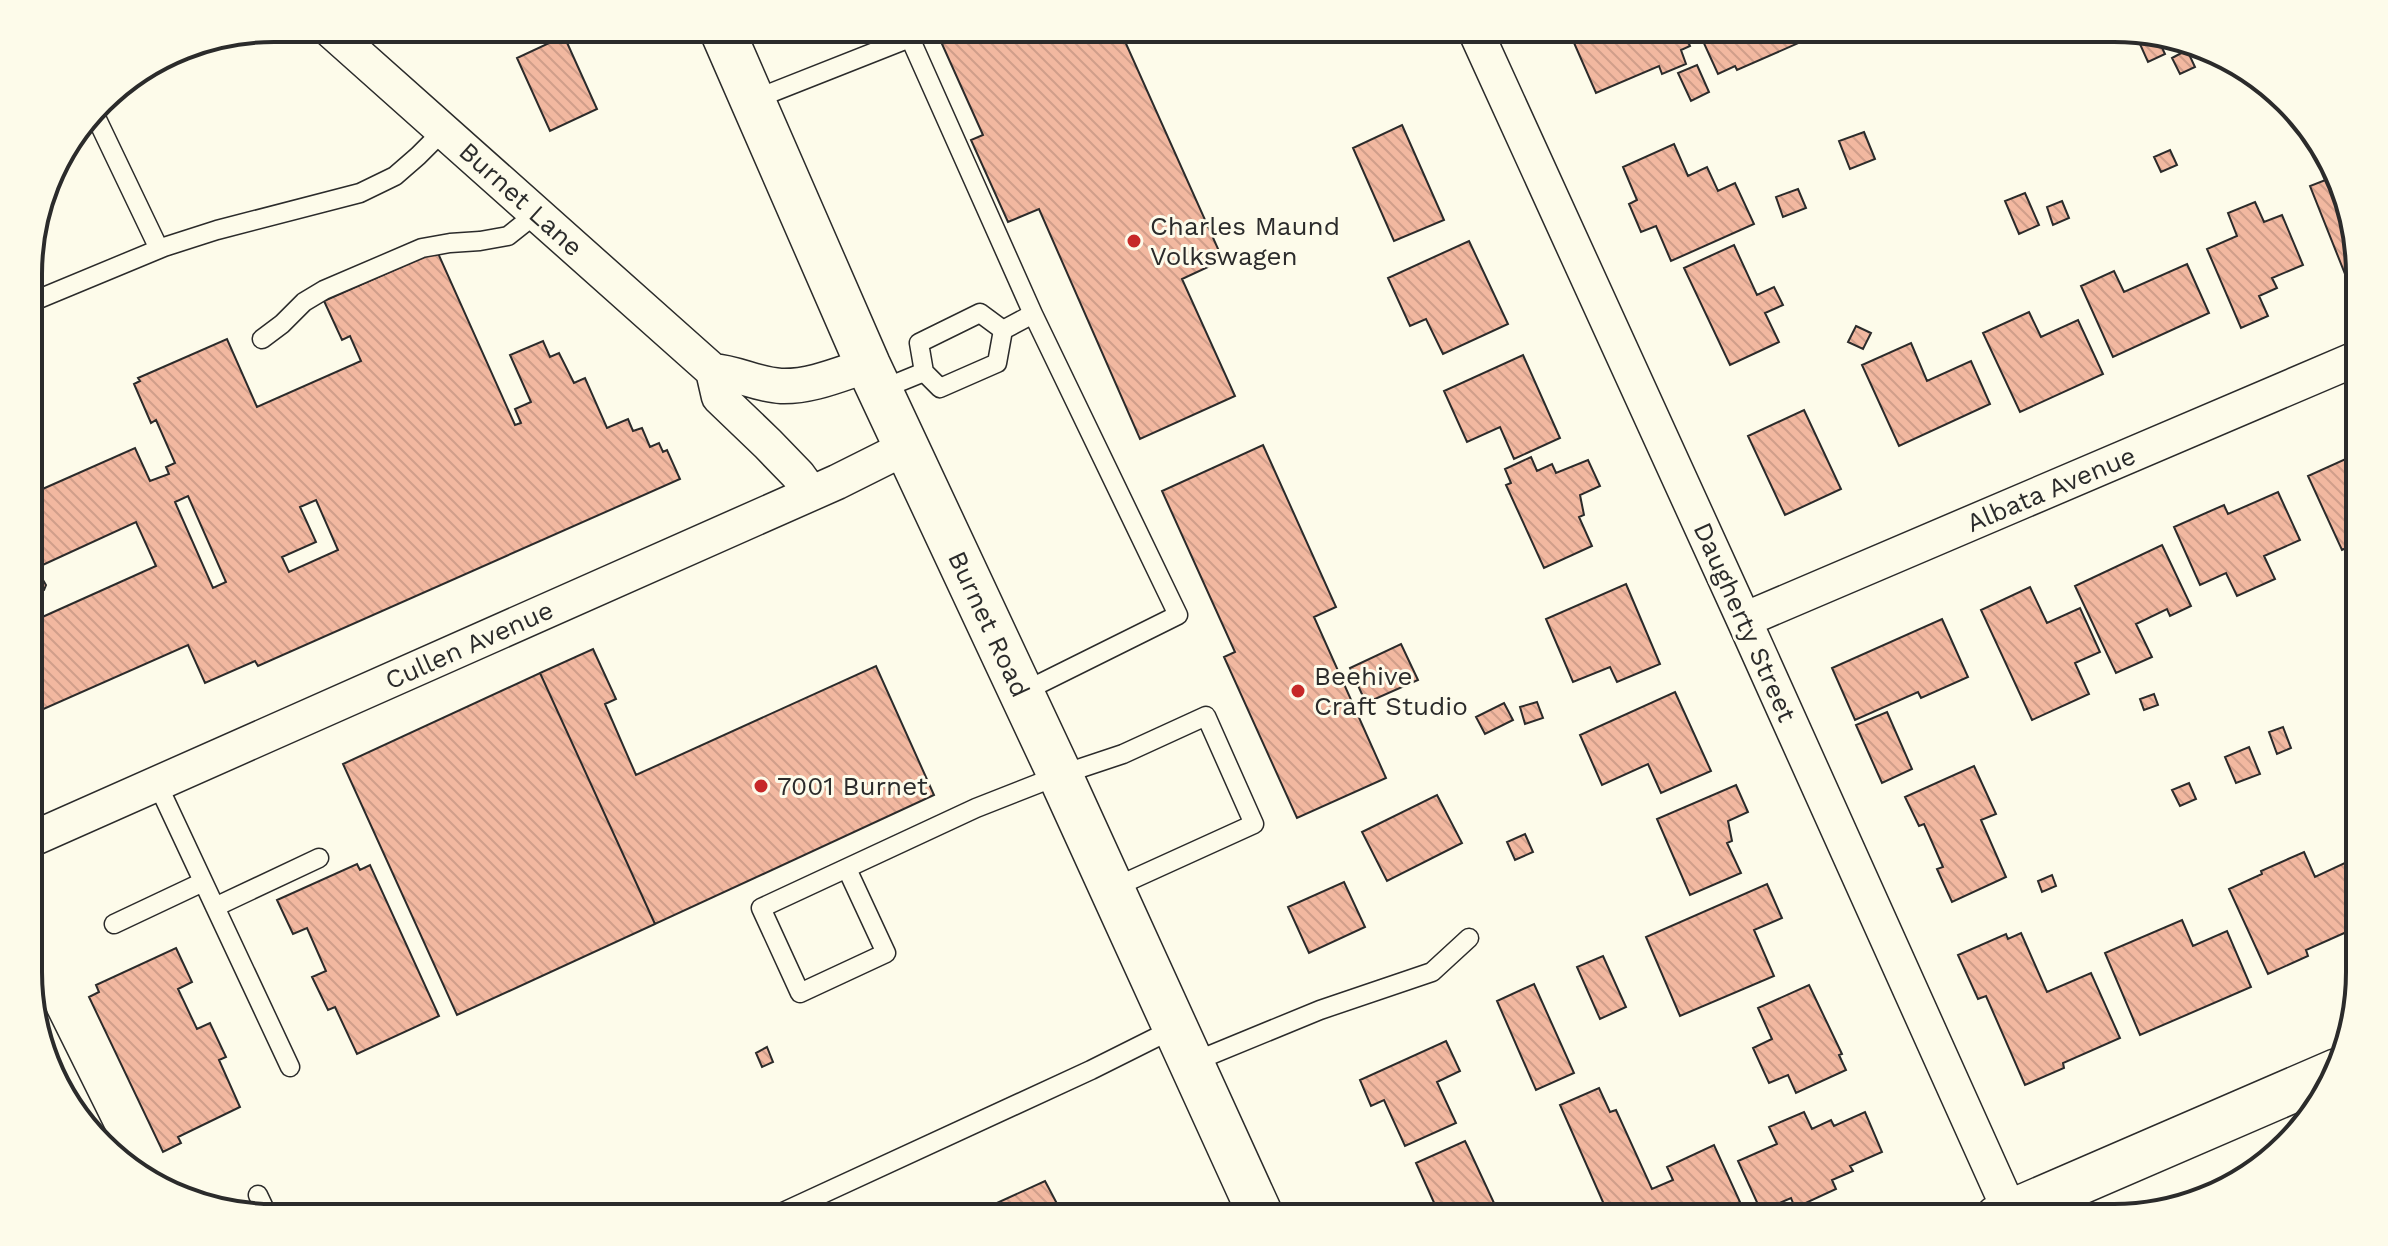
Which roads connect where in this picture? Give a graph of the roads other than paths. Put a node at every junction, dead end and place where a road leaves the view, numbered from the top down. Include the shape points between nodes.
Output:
1 (344, 42) edge
2 (727, 42) edge
3 (887, 42) edge
4 (912, 42) edge
5 (1480, 42) edge
6 (753, 100) junction
7 (99, 123) edge
8 (444, 130) junction
9 (537, 213) junction
10 (159, 249) junction
11 (42, 298) edge
12 (1033, 314) junction
13 (1003, 330) junction
14 (262, 339) dead end
15 (2346, 363) edge
16 (713, 371) junction
17 (924, 372) junction
18 (874, 378) junction
19 (907, 447) junction
20 (811, 493) junction
21 (1744, 620) junction
22 (1021, 693) junction
23 (1060, 775) junction
24 (157, 783) junction
25 (42, 835) edge
26 (319, 858) dead end
27 (847, 869) junction
28 (203, 882) junction
29 (1111, 889) junction
30 (215, 907) junction
31 (114, 924) dead end
32 (1469, 938) dead end
33 (1183, 1045) junction
34 (59, 1059) edge
35 (290, 1067) dead end
36 (2319, 1079) edge
37 (76, 1092) edge
38 (258, 1195) dead end
39 (262, 1203) edge
40 (800, 1204) edge
41 (1256, 1204) edge
42 (2002, 1204) edge
43 (2034, 1204) edge

1 - 8 street, Burnet Lane
2 - 6 main road, Burnet Road
3 - 6 lane
4 - 12 lane
5 - 21 street, Daugherty Street
6 - 18 main road, Burnet Road
7 - 10 lane
8 - 9 street, Burnet Lane
8 - 10 lane via 395,176 360,193
9 - 14 lane via 508,236 422,248 351,277 304,302
9 - 16 street, Burnet Lane
10 - 11 lane
12 - 13 lane
12 - 22 lane via 1178,615
13 - 17 lane via 997,363 940,388
13 - 17 lane via 980,313 919,343
15 - 21 street, Albata Avenue
16 - 18 street via 780,386
16 - 20 street, Burnet Lane via 719,397
17 - 18 lane
18 - 19 main road, Burnet Road
19 - 20 street, Cullen Avenue
19 - 22 main road, Burnet Road
20 - 24 street, Cullen Avenue
21 - 42 street, Daugherty Street
22 - 23 main road, Burnet Road
23 - 27 lane
23 - 29 main road, Burnet Road
23 - 29 lane via 1123,754 1206,716 1254,824
24 - 25 street, Cullen Avenue
24 - 28 lane
26 - 30 lane
27 - 27 lane via 761,908 800,993 886,953
28 - 30 lane
28 - 31 lane
29 - 33 main road, Burnet Road
30 - 35 lane
32 - 33 lane via 1432,972 1320,1010
33 - 40 lane via 1091,1070
33 - 41 main road, Burnet Road
34 - 37 lane
36 - 43 main road
38 - 39 lane

